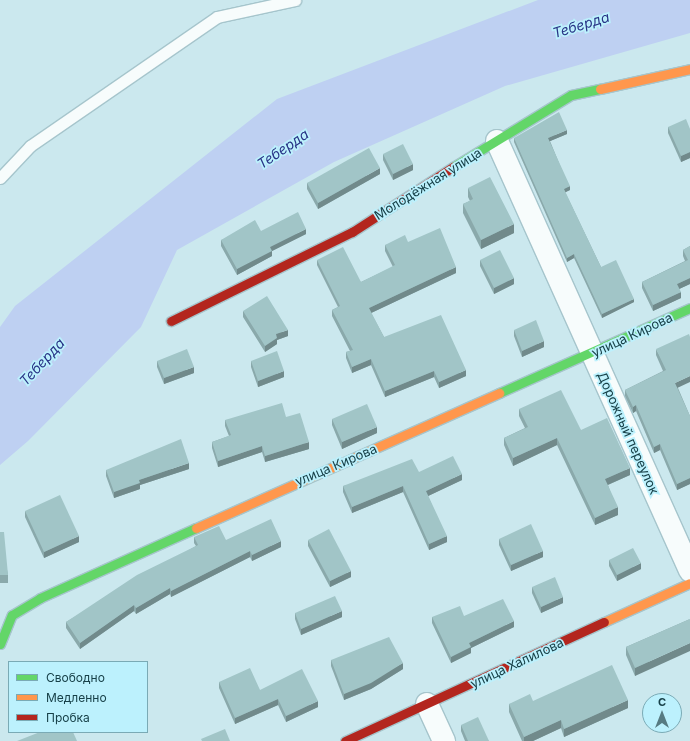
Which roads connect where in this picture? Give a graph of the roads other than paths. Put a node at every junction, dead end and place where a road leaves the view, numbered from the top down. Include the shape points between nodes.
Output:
1 (295, 0) edge
2 (690, 70) edge
3 (497, 141) junction
4 (0, 178) edge
5 (690, 308) edge
6 (172, 321) dead end
7 (593, 354) junction
8 (690, 571) edge
9 (690, 583) edge
10 (0, 644) edge
11 (427, 704) junction
12 (345, 741) edge
13 (444, 741) edge

1 - 4 lane via 217,17 30,146
2 - 3 street, Молодёжная улица via 571,95 528,118
3 - 6 street, Молодёжная улица via 352,232
3 - 7 street, Дорожный переулок
5 - 7 street, улица Кирова
7 - 8 street, Дорожный переулок
7 - 10 street, улица Кирова via 192,527 40,598 12,615
9 - 11 street, улица Халилова
11 - 12 street, улица Халилова
11 - 13 street

